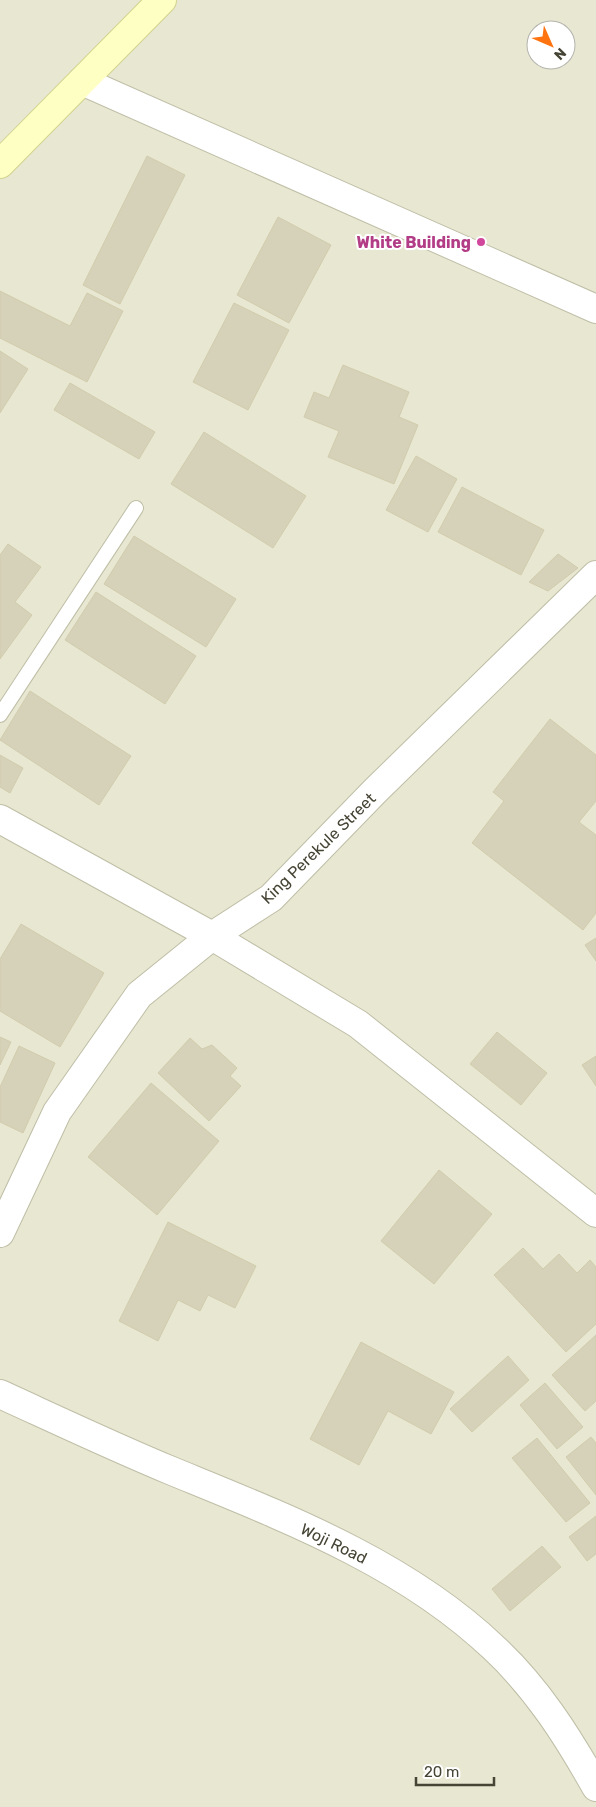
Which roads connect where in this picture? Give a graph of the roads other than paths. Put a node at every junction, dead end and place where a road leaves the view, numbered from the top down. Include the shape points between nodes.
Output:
1 (162, 0) edge
2 (82, 81) junction
3 (0, 164) edge
4 (596, 309) edge
5 (136, 508) dead end
6 (596, 575) edge
7 (0, 715) edge
8 (0, 819) edge
9 (212, 936) junction
10 (596, 1212) edge
11 (0, 1233) edge
12 (0, 1394) edge
13 (596, 1787) edge

1 - 2 street
2 - 3 street
2 - 4 street
5 - 7 lane
6 - 9 street, King Perekule Street via 375,791 271,898
8 - 9 street
9 - 10 street via 358,1024
9 - 11 street, King Perekule Street via 139,995 57,1112
12 - 13 street, Woji Road via 124,1451 272,1512 397,1574 449,1609 495,1648 540,1698

